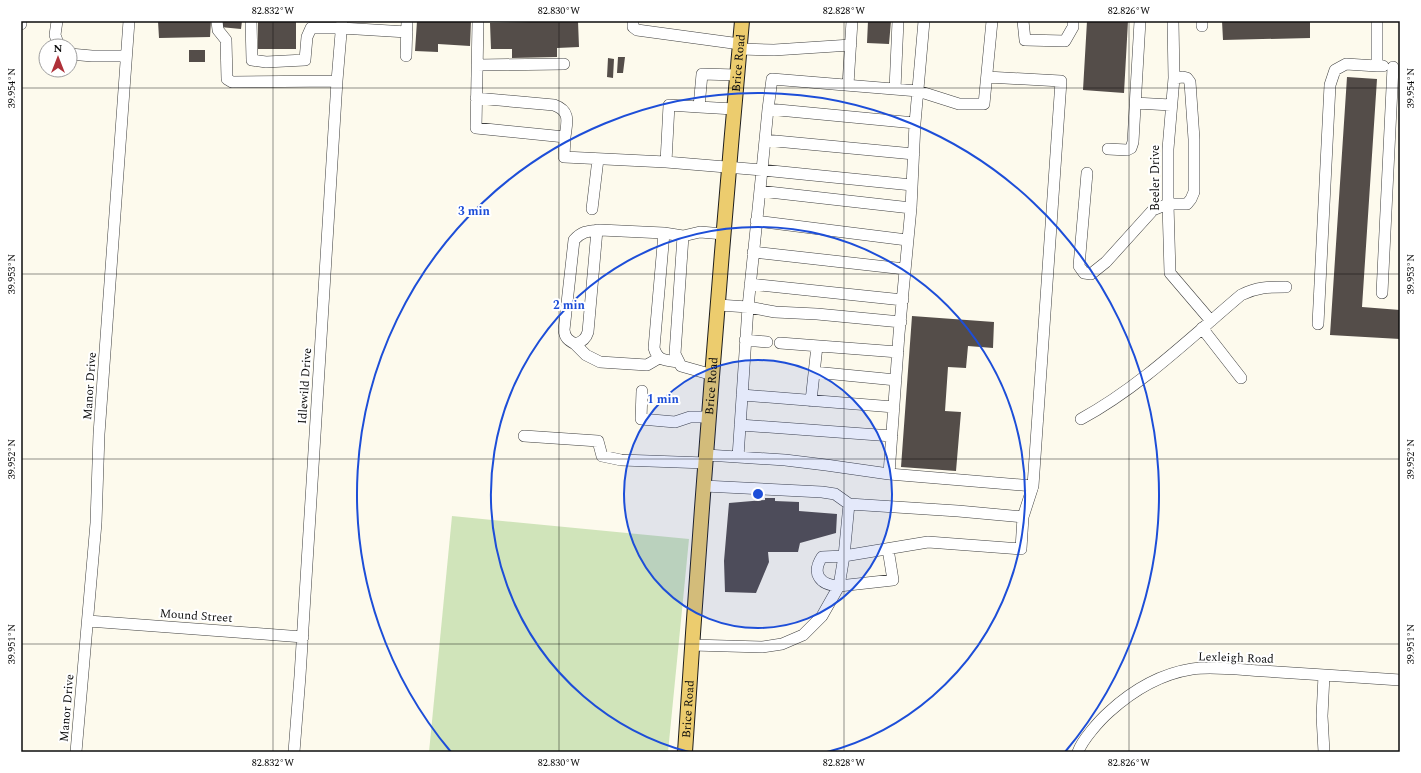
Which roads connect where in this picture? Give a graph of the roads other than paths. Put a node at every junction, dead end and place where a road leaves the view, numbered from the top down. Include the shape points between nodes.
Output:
1 (57, 21) edge
2 (129, 21) edge
3 (217, 21) edge
4 (251, 21) edge
5 (407, 21) edge
6 (478, 21) edge
7 (633, 21) edge
8 (742, 21) edge
9 (852, 21) edge
10 (898, 21) edge
11 (924, 21) edge
12 (992, 21) edge
13 (1023, 21) edge
14 (1073, 21) edge
15 (1140, 21) edge
16 (1173, 21) edge
17 (1377, 21) edge
18 (341, 24) edge
19 (311, 25) edge
20 (369, 25) edge
21 (407, 32) junction
22 (56, 38) edge
23 (851, 45) junction
24 (740, 47) junction
25 (78, 55) edge
26 (126, 56) junction
27 (406, 56) dead end
28 (477, 64) junction
29 (564, 64) dead end
30 (1376, 66) junction
31 (1396, 67) edge
32 (737, 75) junction
33 (987, 77) junction
34 (1174, 78) junction
35 (337, 81) junction
36 (848, 85) junction
37 (895, 89) junction
38 (918, 91) junction
39 (476, 98) junction
40 (1135, 102) junction
41 (1171, 105) junction
42 (700, 107) junction
43 (734, 109) junction
44 (768, 109) junction
45 (915, 123) junction
46 (565, 137) junction
47 (765, 140) junction
48 (1108, 149) dead end
49 (914, 154) junction
50 (598, 159) junction
51 (666, 162) junction
52 (729, 168) junction
53 (762, 170) junction
54 (1087, 173) dead end
55 (912, 185) junction
56 (760, 191) junction
57 (1168, 204) junction
58 (911, 208) junction
59 (592, 209) dead end
60 (756, 222) junction
61 (597, 230) junction
62 (664, 233) junction
63 (724, 234) junction
64 (683, 236) junction
65 (907, 240) junction
66 (753, 252) junction
67 (905, 269) junction
68 (750, 284) junction
69 (1286, 287) dead end
70 (1382, 293) dead end
71 (903, 300) junction
72 (718, 305) junction
73 (748, 307) junction
74 (1211, 321) junction
75 (901, 322) junction
76 (1318, 324) dead end
77 (1202, 328) junction
78 (745, 340) junction
79 (767, 342) dead end
80 (780, 343) dead end
81 (575, 344) junction
82 (817, 346) junction
83 (898, 352) junction
84 (659, 358) junction
85 (679, 362) junction
86 (814, 372) junction
87 (713, 375) junction
88 (1241, 378) dead end
89 (896, 380) junction
90 (642, 391) dead end
91 (742, 395) junction
92 (812, 400) junction
93 (894, 407) junction
94 (710, 417) junction
95 (1081, 419) dead end
96 (740, 425) junction
97 (524, 436) dead end
98 (892, 436) junction
99 (738, 457) junction
100 (706, 459) junction
101 (889, 474) junction
102 (704, 486) junction
103 (1032, 486) junction
104 (849, 504) junction
105 (1023, 517) junction
106 (888, 549) junction
107 (844, 556) junction
108 (839, 586) junction
109 (88, 621) junction
110 (303, 637) junction
111 (692, 645) junction
112 (1324, 675) junction
113 (1400, 680) edge
114 (76, 752) edge
115 (294, 752) edge
116 (685, 752) edge
117 (1078, 752) edge
118 (1324, 752) edge

1 - 22 street
2 - 26 street, Manor Drive
3 - 35 street via 218,30 226,40 227,79 232,82
4 - 19 street via 252,60 266,62 305,60
5 - 21 street
6 - 28 street
7 - 24 street via 633,27 637,30
8 - 24 main road, Brice Road
9 - 23 street
10 - 37 street
11 - 38 street
12 - 33 street
13 - 14 street via 1024,40 1065,41
15 - 40 street
16 - 34 street, Beeler Drive
17 - 30 street
18 - 19 street
18 - 20 street
18 - 35 street, Idlewild Drive
20 - 21 street
21 - 27 street
23 - 24 street via 774,50
23 - 36 street
24 - 32 main road, Brice Road
25 - 26 street
26 - 109 street, Manor Drive
28 - 29 street
28 - 39 street
30 - 31 street
30 - 76 street via 1346,64 1335,70 1330,86
31 - 70 street
32 - 42 street via 702,74
32 - 43 main road, Brice Road
33 - 38 street via 984,104 960,104
33 - 103 street via 1061,81
34 - 41 street, Beeler Drive
34 - 57 street via 1187,78 1190,82 1194,192 1186,204
35 - 110 street, Idlewild Drive
36 - 37 street
36 - 44 street via 772,79
37 - 38 street
38 - 45 street
39 - 46 street via 554,105 562,108 567,116
39 - 46 street via 476,128
40 - 41 street
40 - 48 street via 1131,148
41 - 57 street, Beeler Drive
42 - 43 street
42 - 51 street via 669,106
43 - 52 main road, Brice Road
44 - 45 street
44 - 47 street
45 - 49 street
46 - 50 street via 564,157
47 - 49 street
47 - 53 street
49 - 55 street
50 - 51 street
50 - 59 street
51 - 52 street
52 - 53 street
52 - 63 main road, Brice Road
53 - 55 street
53 - 56 street
54 - 57 street via 1079,253 1079,266 1084,273 1091,274 1106,262 1153,210
55 - 58 street
56 - 58 street
56 - 60 street
57 - 74 street, Beeler Drive via 1170,273
58 - 65 street
60 - 65 street
60 - 66 street
61 - 62 street
61 - 81 street via 588,332 582,342
61 - 81 street via 580,234 574,240 564,330 568,341
62 - 64 street
62 - 84 street via 654,348
63 - 64 street via 700,232
63 - 72 main road, Brice Road
64 - 85 street via 675,354
65 - 67 street
66 - 67 street
66 - 68 street
67 - 71 street
68 - 71 street
68 - 73 street
69 - 74 street via 1252,290 1241,295
71 - 75 street
72 - 73 street
72 - 87 main road, Brice Road
73 - 75 street via 775,312
73 - 78 street
74 - 77 street
75 - 83 street
77 - 88 street
77 - 95 street via 1132,386
78 - 79 street
78 - 91 street
80 - 82 street
81 - 84 street via 586,355 600,362 647,365
82 - 83 street
82 - 86 street
83 - 89 street
84 - 85 street
85 - 87 street via 681,366
86 - 89 street
86 - 92 street
87 - 94 main road, Brice Road
89 - 93 street
90 - 94 street via 641,419 675,422 690,417
91 - 92 street
91 - 96 street
92 - 93 street
93 - 98 street
94 - 100 main road, Brice Road
96 - 98 street
96 - 99 street
97 - 100 street via 598,441 602,456 621,460
98 - 101 street
99 - 100 street
99 - 101 street
100 - 102 main road, Brice Road
101 - 103 street
102 - 104 street via 822,492 835,494
102 - 111 main road, Brice Road
103 - 105 street
104 - 105 street
104 - 107 street
105 - 106 street via 1021,550 928,542
106 - 107 street
106 - 108 street via 893,580
107 - 108 street
107 - 108 street via 822,556 818,563 817,573 821,580 828,585
108 - 111 street via 822,616 803,635 782,644 762,647
109 - 110 street, Mound Street
109 - 114 street, Manor Drive
110 - 115 street, Idlewild Drive
111 - 116 main road, Brice Road
112 - 113 street, Lexleigh Road
112 - 117 street, Lexleigh Road via 1192,669 1169,675 1124,698 1099,721
112 - 118 street

